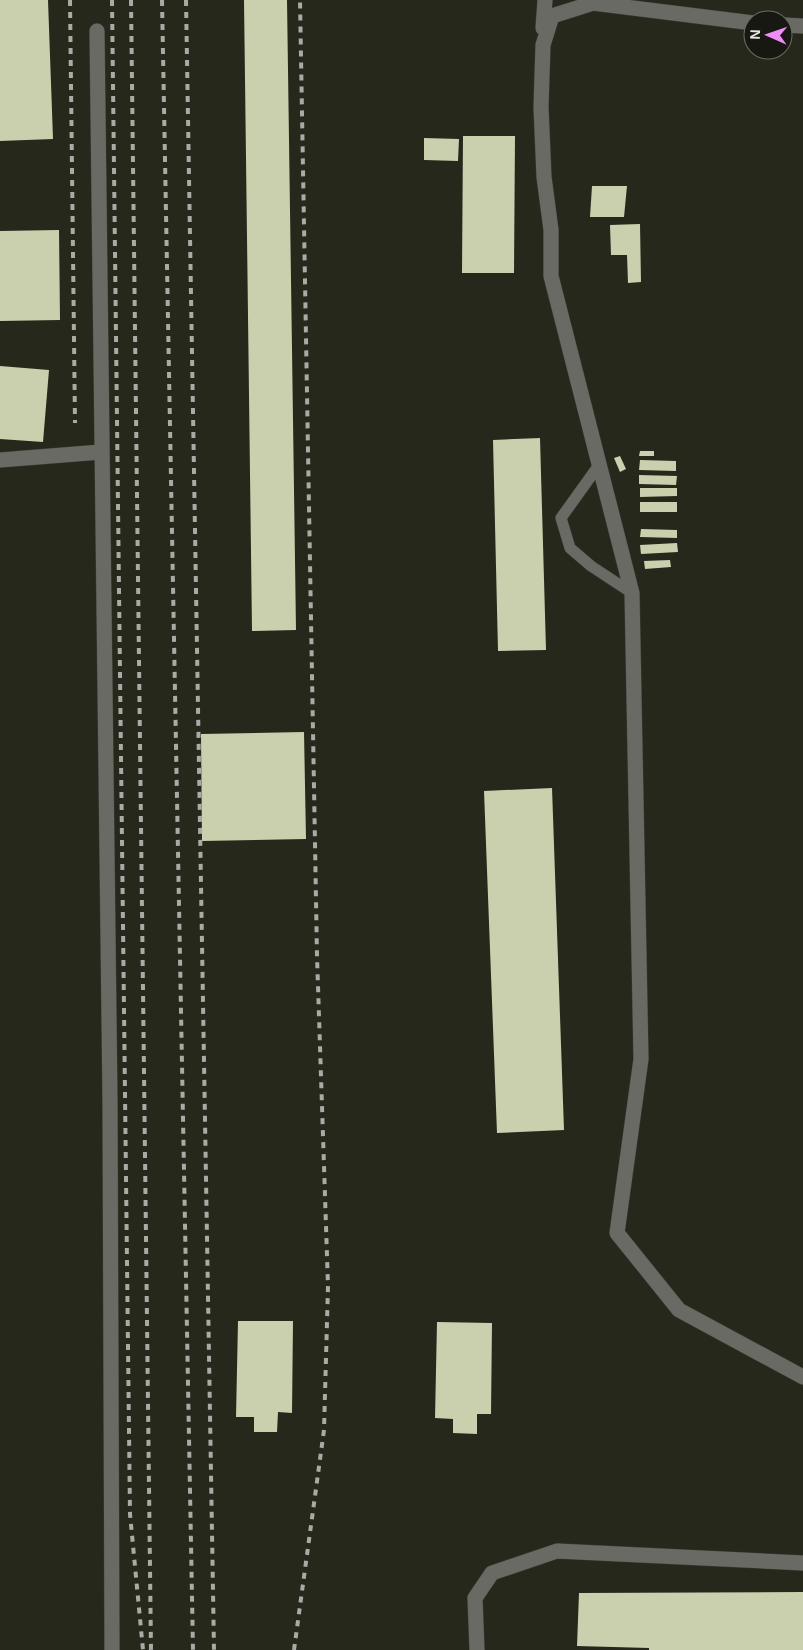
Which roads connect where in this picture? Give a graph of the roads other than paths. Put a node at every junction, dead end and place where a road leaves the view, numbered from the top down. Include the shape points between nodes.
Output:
1 (545, 0) edge
2 (743, 22) edge
3 (97, 31) dead end
4 (542, 45) junction
5 (101, 452) junction
6 (0, 460) edge
7 (600, 465) junction
8 (632, 593) junction
9 (803, 1377) edge
10 (803, 1563) edge
11 (112, 1650) edge
12 (477, 1650) edge

1 - 4 street
2 - 4 street via 593,3 552,16
3 - 5 street
4 - 7 street via 541,107 544,177 551,230 551,276
5 - 6 street
5 - 11 street via 110,1100
7 - 8 street
7 - 8 lane via 561,518 570,548
8 - 9 street via 641,1059 617,1233 679,1310
10 - 12 street via 557,1551 492,1573 475,1598

